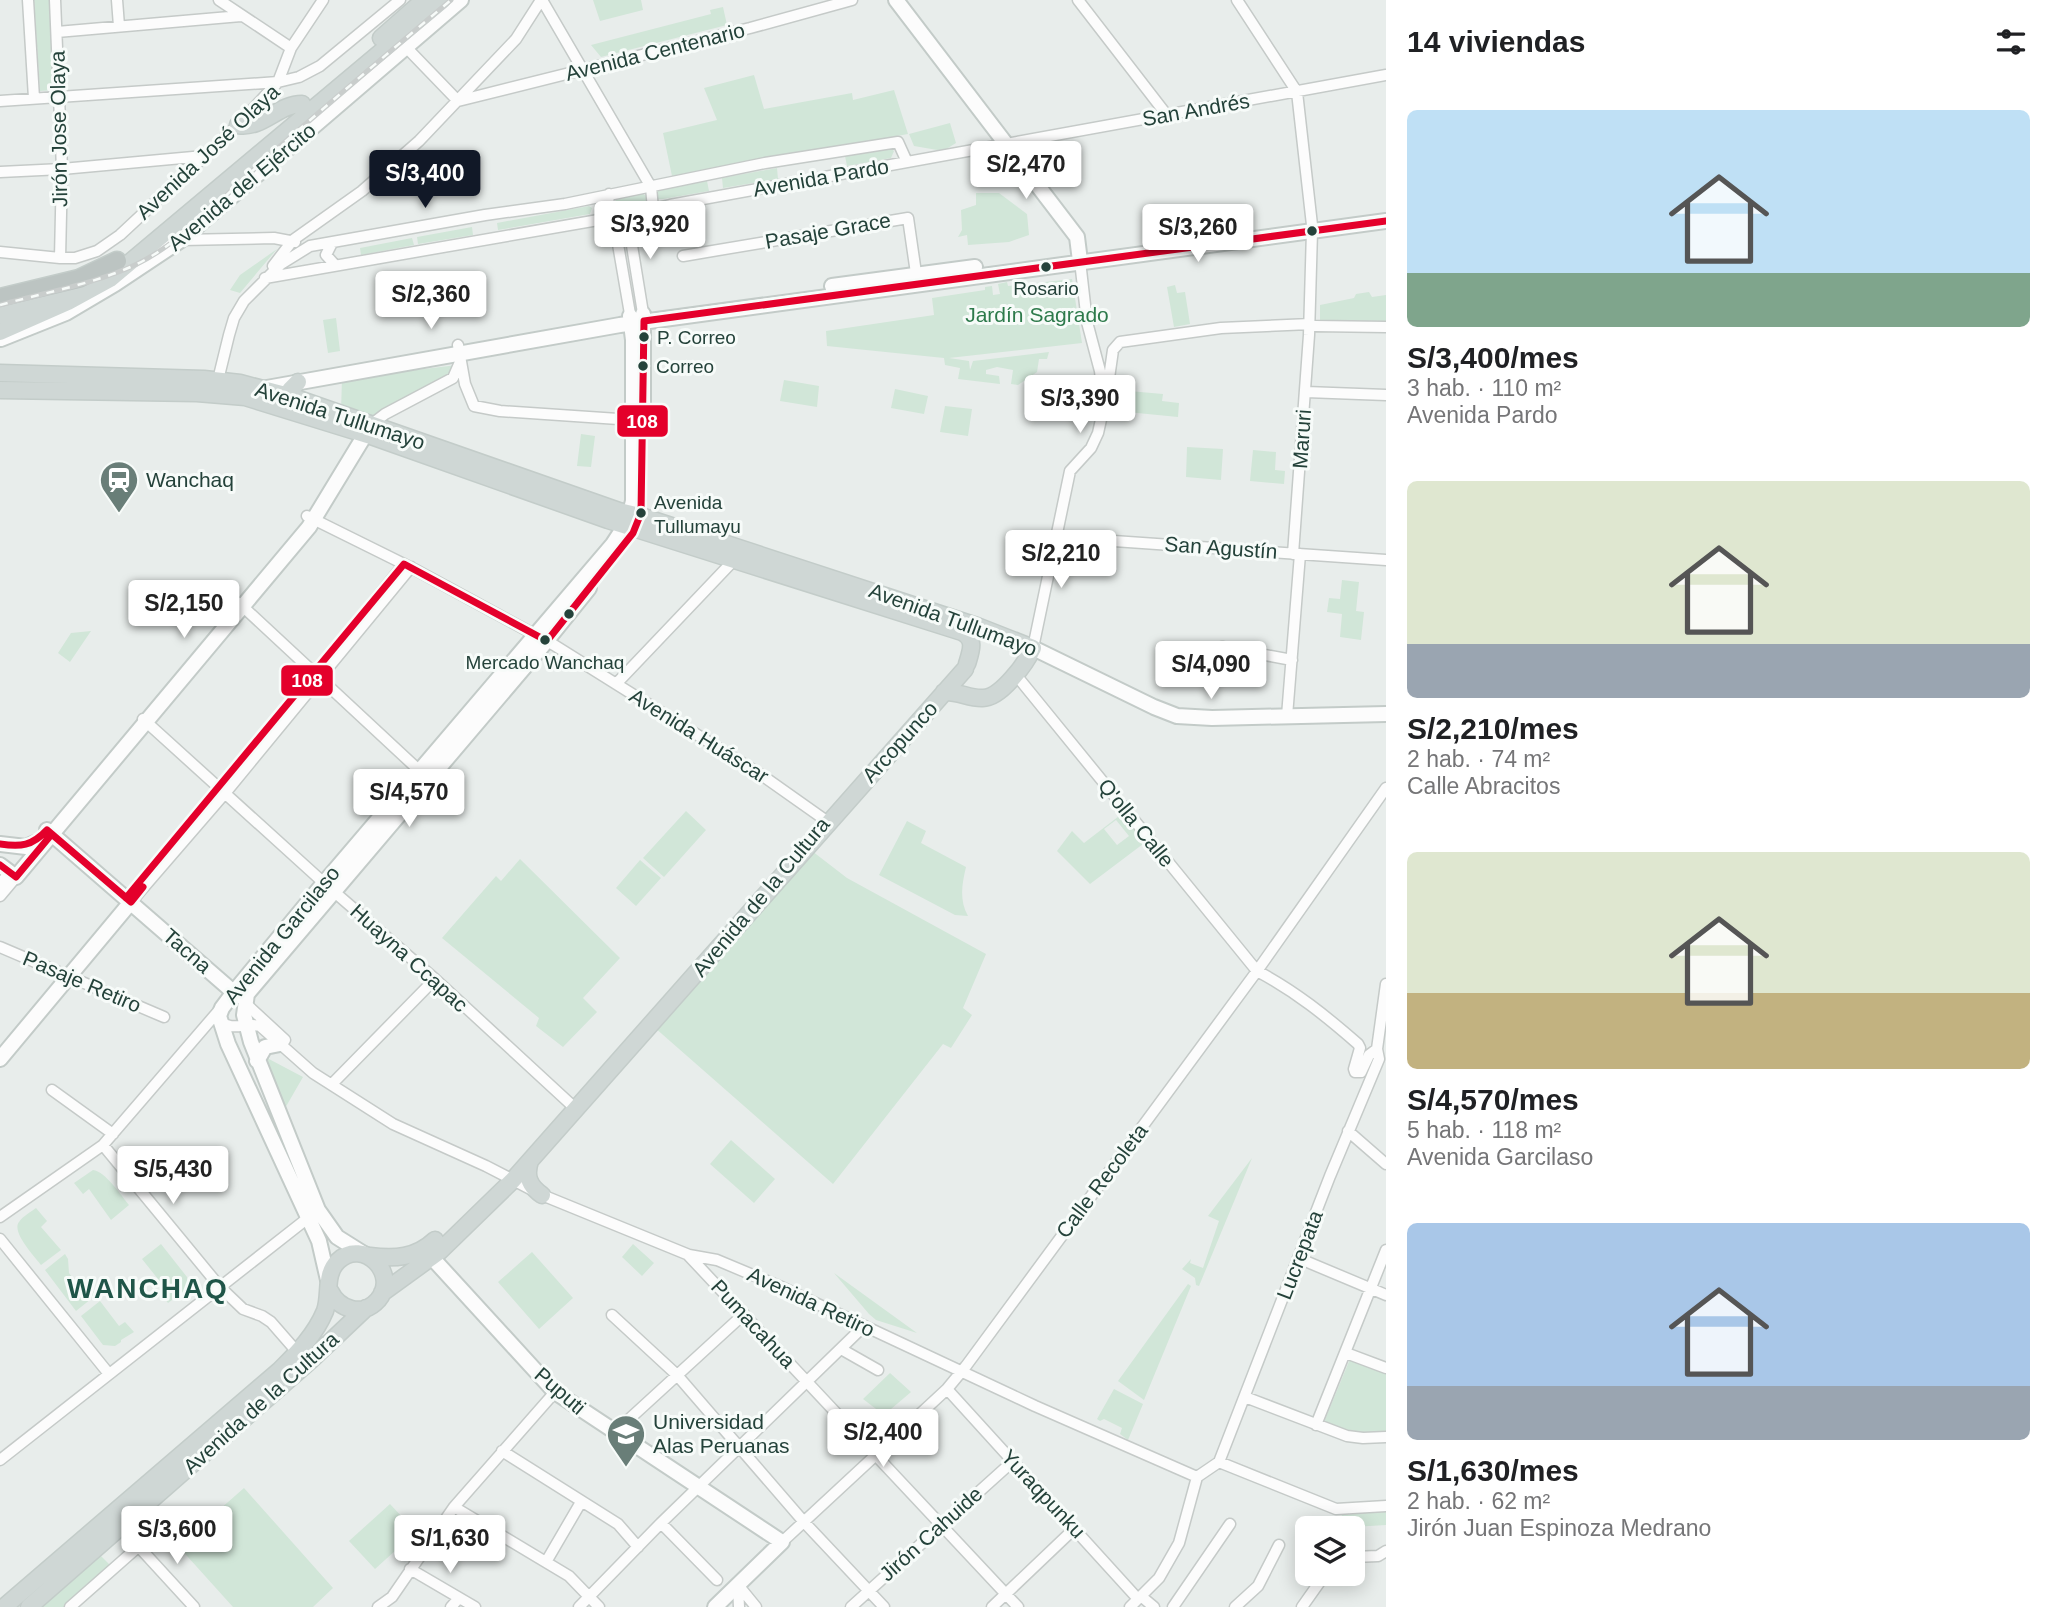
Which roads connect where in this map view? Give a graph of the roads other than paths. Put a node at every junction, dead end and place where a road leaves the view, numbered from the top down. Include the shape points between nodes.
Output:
1 (28, 0) edge
2 (55, 0) edge
3 (117, 0) edge
4 (219, 0) edge
5 (323, 0) edge
6 (400, 0) edge
7 (425, 0) edge
8 (443, 0) edge
9 (461, 0) edge
10 (541, 0) edge
11 (852, 0) edge
12 (896, 0) edge
13 (1078, 0) edge
14 (1237, 0) edge
15 (241, 16) junction
16 (120, 26) junction
17 (57, 32) junction
18 (402, 42) junction
19 (290, 48) junction
20 (584, 69) junction
21 (1386, 75) edge
22 (278, 82) junction
23 (1297, 92) junction
24 (60, 97) junction
25 (34, 98) junction
26 (0, 101) edge
27 (458, 101) junction
28 (302, 104) junction
29 (1166, 114) junction
30 (238, 125) junction
31 (1006, 146) junction
32 (205, 156) junction
33 (907, 162) junction
34 (62, 169) junction
35 (0, 172) edge
36 (651, 187) junction
37 (609, 194) junction
38 (653, 209) junction
39 (1386, 214) edge
40 (627, 215) junction
41 (612, 218) junction
42 (1386, 221) edge
43 (1312, 228) junction
44 (295, 239) junction
45 (181, 240) junction
46 (332, 243) junction
47 (303, 249) junction
48 (0, 252) edge
49 (683, 256) dead end
50 (1080, 257) junction
51 (60, 258) junction
52 (117, 261) junction
53 (335, 265) junction
54 (265, 278) junction
55 (917, 279) junction
56 (0, 296) edge
57 (52, 309) junction
58 (0, 315) edge
59 (637, 318) junction
60 (1312, 325) junction
61 (1386, 327) edge
62 (30, 328) junction
63 (0, 332) edge
64 (0, 339) edge
65 (459, 353) junction
66 (0, 373) edge
67 (453, 378) junction
68 (465, 384) junction
69 (216, 387) junction
70 (238, 389) junction
71 (295, 389) junction
72 (0, 390) edge
73 (1306, 392) junction
74 (1386, 395) edge
75 (1104, 407) junction
76 (633, 420) junction
77 (365, 431) junction
78 (311, 518) junction
79 (633, 521) junction
80 (1056, 537) junction
81 (1297, 554) junction
82 (735, 559) junction
83 (1386, 559) edge
84 (407, 566) junction
85 (240, 605) junction
86 (993, 631) junction
87 (541, 638) junction
88 (1034, 642) junction
89 (1222, 647) dead end
90 (1292, 660) junction
91 (966, 666) junction
92 (1016, 675) junction
93 (317, 677) junction
94 (615, 684) junction
95 (944, 692) junction
96 (970, 695) junction
97 (1386, 714) edge
98 (1287, 716) junction
99 (144, 720) junction
100 (424, 776) junction
101 (1386, 788) edge
102 (223, 790) junction
103 (829, 818) junction
104 (49, 832) junction
105 (35, 843) junction
106 (0, 844) edge
107 (8, 871) edge
108 (0, 884) edge
109 (328, 887) junction
110 (0, 896) edge
111 (129, 900) junction
112 (0, 947) edge
113 (1257, 971) junction
114 (66, 974) junction
115 (435, 979) junction
116 (1386, 985) edge
117 (241, 1001) junction
118 (220, 1014) junction
119 (164, 1017) dead end
120 (246, 1025) junction
121 (280, 1044) junction
122 (0, 1047) edge
123 (1377, 1049) junction
124 (1386, 1055) edge
125 (0, 1059) edge
126 (257, 1061) junction
127 (322, 1077) junction
128 (332, 1084) junction
129 (52, 1090) dead end
130 (573, 1106) junction
131 (1348, 1131) junction
132 (113, 1134) junction
133 (103, 1145) junction
134 (530, 1161) junction
135 (1386, 1164) edge
136 (509, 1178) junction
137 (542, 1195) junction
138 (312, 1214) junction
139 (0, 1217) edge
140 (0, 1240) edge
141 (1386, 1250) edge
142 (367, 1255) junction
143 (689, 1255) junction
144 (431, 1256) junction
145 (1298, 1258) junction
146 (329, 1285) junction
147 (220, 1287) junction
148 (1370, 1289) junction
149 (382, 1293) junction
150 (1386, 1295) edge
151 (366, 1308) junction
152 (744, 1314) junction
153 (612, 1315) dead end
154 (864, 1326) junction
155 (841, 1349) junction
156 (298, 1353) junction
157 (1346, 1353) junction
158 (1386, 1368) edge
159 (878, 1370) dead end
160 (960, 1372) junction
161 (109, 1374) junction
162 (677, 1375) junction
163 (807, 1381) junction
164 (947, 1389) junction
165 (555, 1392) junction
166 (1245, 1397) junction
167 (1316, 1425) junction
168 (614, 1433) junction
169 (1386, 1437) edge
170 (739, 1447) junction
171 (502, 1451) junction
172 (876, 1455) junction
173 (0, 1460) edge
174 (1012, 1462) junction
175 (1219, 1462) junction
176 (1197, 1478) junction
177 (697, 1488) junction
178 (581, 1502) junction
179 (1386, 1506) edge
180 (454, 1507) junction
181 (743, 1515) junction
182 (116, 1521) junction
183 (804, 1522) junction
184 (662, 1523) junction
185 (1230, 1524) dead end
186 (942, 1525) junction
187 (1075, 1528) junction
188 (782, 1542) junction
189 (1279, 1545) dead end
190 (638, 1546) junction
191 (138, 1547) junction
192 (1386, 1552) edge
193 (1365, 1557) edge
194 (764, 1559) junction
195 (546, 1562) junction
196 (410, 1569) junction
197 (717, 1580) dead end
198 (738, 1585) junction
199 (1317, 1586) edge
200 (868, 1591) junction
201 (1006, 1594) junction
202 (589, 1597) junction
203 (459, 1598) junction
204 (1140, 1598) junction
205 (4, 1607) edge
206 (29, 1607) edge
207 (70, 1607) edge
208 (194, 1607) edge
209 (378, 1607) edge
210 (451, 1607) edge
211 (475, 1607) edge
212 (579, 1607) edge
213 (599, 1607) edge
214 (715, 1607) edge
215 (739, 1607) edge
216 (756, 1607) edge
217 (851, 1607) edge
218 (884, 1607) edge
219 (992, 1607) edge
220 (1018, 1607) edge
221 (1130, 1607) edge
222 (1154, 1607) edge
223 (1173, 1607) edge
224 (1235, 1607) edge
225 (1303, 1607) edge

1 - 25 street
2 - 17 street, Jirón Jose Olaya
3 - 16 street
4 - 15 street
5 - 19 street
6 - 22 street, Avenida José Olaya via 320,66
7 - 18 street
7 - 28 main road, Avenida del Ejército
8 - 18 main road, Avenida del Ejército
9 - 18 street, Avenida del Ejército
10 - 20 street
10 - 27 street via 516,39
11 - 20 street, Avenida Centenario
12 - 31 street
13 - 29 street
14 - 23 street
15 - 16 street
15 - 19 street
16 - 17 street
17 - 24 street, Jirón Jose Olaya
18 - 27 street
18 - 45 street, Avenida del Ejército
18 - 57 main road, Avenida del Ejército via 122,270
19 - 22 street
20 - 27 street, Avenida Centenario
20 - 36 street
21 - 23 street, San Andrés
22 - 24 street
22 - 30 street, Avenida José Olaya
23 - 29 street, San Andrés
23 - 43 street, Maruri
24 - 25 street
24 - 34 street, Jirón Jose Olaya
25 - 26 street
27 - 44 street via 378,178
28 - 30 main road via 251,125
28 - 52 main road, Avenida del Ejército
29 - 31 street, San Andrés
30 - 32 street, Avenida José Olaya
31 - 33 street, Avenida Pardo
31 - 50 street via 1077,237
32 - 34 street
32 - 51 street, Avenida José Olaya via 120,235 97,251
33 - 36 street via 898,142
33 - 38 street, Avenida Pardo
34 - 35 street
34 - 51 street, Jirón Jose Olaya
36 - 37 street
36 - 38 street
37 - 41 street
37 - 46 street
38 - 40 street, Avenida Pardo
39 - 43 street
40 - 41 street, Avenida Pardo
40 - 59 street
41 - 53 street, Avenida Pardo
41 - 59 street
42 - 43 street
43 - 50 street
43 - 60 street, Maruri
44 - 45 street
44 - 47 street
44 - 54 street
45 - 62 street, Avenida del Ejército via 66,313
46 - 47 street
46 - 53 street via 326,255
47 - 54 street
48 - 51 street, Avenida José Olaya
49 - 55 street, Pasaje Grace via 908,218
50 - 55 street
50 - 75 street
52 - 56 highway via 79,279
52 - 58 main road, Avenida del Ejército via 73,289
53 - 54 street, Avenida Pardo
54 - 69 street via 234,318
55 - 59 street
57 - 62 main road
57 - 63 main road, Avenida del Ejército
59 - 65 street
59 - 76 street
59 - 79 street via 643,454
60 - 61 street
60 - 73 street, Maruri
60 - 75 street via 1221,328 1120,342 1113,350
62 - 64 street, Avenida del Ejército
65 - 67 street
65 - 68 street
65 - 70 street
65 - 71 street
66 - 69 main road, Avenida Tullumayo
67 - 68 street
67 - 77 street via 385,414
68 - 76 street via 472,403 479,408
69 - 70 main road, Avenida Tullumayo
69 - 72 main road, Avenida Tullumayo
70 - 71 main road, Avenida Tullumayo
70 - 77 main road, Avenida Tullumayo
71 - 77 main road, Avenida Tullumayo
73 - 74 street
73 - 81 street, Maruri
75 - 80 street via 1091,448 1070,471
76 - 79 street
77 - 78 street
77 - 78 street via 340,463
77 - 79 main road, Avenida Tullumayo
78 - 84 street, Avenida Huáscar
78 - 85 street
79 - 82 main road, Avenida Tullumayo
79 - 86 main road, Avenida Tullumayo
79 - 87 street, Avenida Garcilaso
80 - 81 street, San Agustín
80 - 88 street
81 - 83 street, San Agustín
81 - 90 street, Maruri
82 - 91 main road, Avenida Tullumayo via 965,633 972,642
82 - 94 street
84 - 87 street, Avenida Huáscar
84 - 93 street
85 - 93 street
85 - 99 street
86 - 88 main road, Avenida Tullumayo
86 - 91 main road, Arcopunco
87 - 94 street, Avenida Huáscar
87 - 100 street, Avenida Garcilaso
88 - 92 main road
88 - 98 street, Avenida Tullumayo via 1177,716
89 - 90 street
90 - 98 street, Maruri
91 - 95 main road, Arcopunco
91 - 96 main road via 964,683
92 - 96 main road via 991,697
92 - 113 street, Q'olla Calle
93 - 100 street
93 - 102 street
94 - 103 street, Avenida Huáscar
95 - 96 main road
95 - 103 main road, Arcopunco
97 - 98 street, Avenida Tullumayo
99 - 102 street, Huayna Ccapac
99 - 104 street
100 - 109 street, Avenida Garcilaso
101 - 113 street, Calle Recoleta
102 - 109 street, Huayna Ccapac
102 - 111 street
103 - 130 main road, Avenida de la Cultura via 806,832
104 - 105 street
104 - 107 street
104 - 111 street, Tacna
105 - 106 street via 26,847
105 - 107 street
107 - 108 street
107 - 110 street
109 - 115 street, Huayna Ccapac
109 - 117 street, Avenida Garcilaso
111 - 114 street
111 - 117 street, Tacna
112 - 114 street, Pasaje Retiro
113 - 123 street via 1300,996 1358,1044 1356,1072 1361,1072
113 - 160 street, Calle Recoleta
114 - 119 street, Pasaje Retiro
114 - 122 street
114 - 125 street
115 - 128 street
115 - 130 street, Huayna Ccapac
116 - 123 street, Lucrepata
117 - 118 street, Avenida Garcilaso
117 - 120 street
117 - 127 street, Tacna
118 - 120 street, Tacna via 227,1026
118 - 132 street
118 - 138 street, Avenida Garcilaso via 228,1044
120 - 121 street, Tacna via 260,1026
120 - 126 street
121 - 126 street via 265,1048
121 - 127 street, Tacna
123 - 124 street
123 - 131 street, Lucrepata via 1379,1059
126 - 138 street
127 - 128 street, Tacna
128 - 136 street, Tacna via 393,1124
129 - 132 street
130 - 134 main road, Avenida de la Cultura
130 - 136 main road, Avenida de la Cultura
131 - 135 street
131 - 145 street, Lucrepata
132 - 133 street
133 - 139 street
133 - 147 street
134 - 136 main road, Avenida de la Cultura
134 - 137 main road via 530,1184
136 - 137 street, Tacna
136 - 144 main road, Avenida de la Cultura
137 - 143 street, Avenida Retiro
138 - 142 street
138 - 146 street
138 - 147 street
140 - 161 street
141 - 148 street
142 - 144 main road
142 - 146 main road via 341,1258 333,1266
142 - 149 main road via 383,1271
143 - 152 street, Pumacahua
143 - 154 street, Avenida Retiro via 717,1260
144 - 149 main road, Avenida de la Cultura
144 - 165 street, Puputi
145 - 148 street
145 - 166 street, Lucrepata
146 - 151 main road via 344,1307
146 - 156 main road via 326,1309
147 - 156 street via 243,1309 271,1322
147 - 161 street
148 - 150 street
148 - 157 street
149 - 151 main road
151 - 182 main road, Avenida de la Cultura via 311,1360
152 - 162 street
152 - 163 street, Pumacahua
153 - 162 street
154 - 155 street
154 - 160 street, Avenida Retiro
155 - 159 street
155 - 163 street
156 - 182 main road, Avenida de la Cultura
157 - 158 street
157 - 167 street
160 - 164 street, Calle Recoleta
160 - 176 street, Avenida Retiro
161 - 173 street
162 - 168 street
162 - 170 street
163 - 170 street
163 - 172 street, Pumacahua
164 - 172 street, Calle Recoleta
164 - 174 street, Yuraqpunku
165 - 168 street, Puputi
165 - 171 street
166 - 167 street
166 - 175 street, Lucrepata
167 - 169 street via 1347,1436
168 - 177 street, Puputi
170 - 177 street
170 - 183 street
171 - 178 street
171 - 180 street
172 - 183 street, Calle Recoleta
172 - 186 street, Pumacahua
174 - 186 street, Jirón Cahuide
174 - 187 street, Yuraqpunku
175 - 176 street
175 - 179 street via 1336,1509
176 - 204 street via 1179,1543 1159,1578
177 - 181 street, Puputi
177 - 184 street
178 - 190 street via 618,1524
178 - 195 street
180 - 195 street
180 - 196 street
181 - 188 street, Puputi
181 - 194 street, Puputi via 763,1540
182 - 191 street
182 - 205 main road, Avenida de la Cultura
182 - 206 main road, Avenida de la Cultura
183 - 188 street, Calle Recoleta
183 - 200 street
184 - 190 street
184 - 197 street
185 - 223 street
186 - 200 street, Jirón Cahuide
186 - 201 street, Pumacahua
187 - 201 street
187 - 204 street, Yuraqpunku
188 - 194 street
189 - 224 street via 1258,1586
190 - 202 street
191 - 207 street
191 - 208 street
192 - 193 street
194 - 198 street
195 - 202 street via 569,1576
196 - 203 street
196 - 209 street via 392,1597
198 - 214 street
198 - 215 street
198 - 216 street
199 - 225 street
200 - 217 street, Jirón Cahuide
200 - 218 street
201 - 219 street
201 - 220 street, Pumacahua
202 - 212 street
202 - 213 street
203 - 210 street
203 - 211 street
204 - 221 street
204 - 222 street, Yuraqpunku

